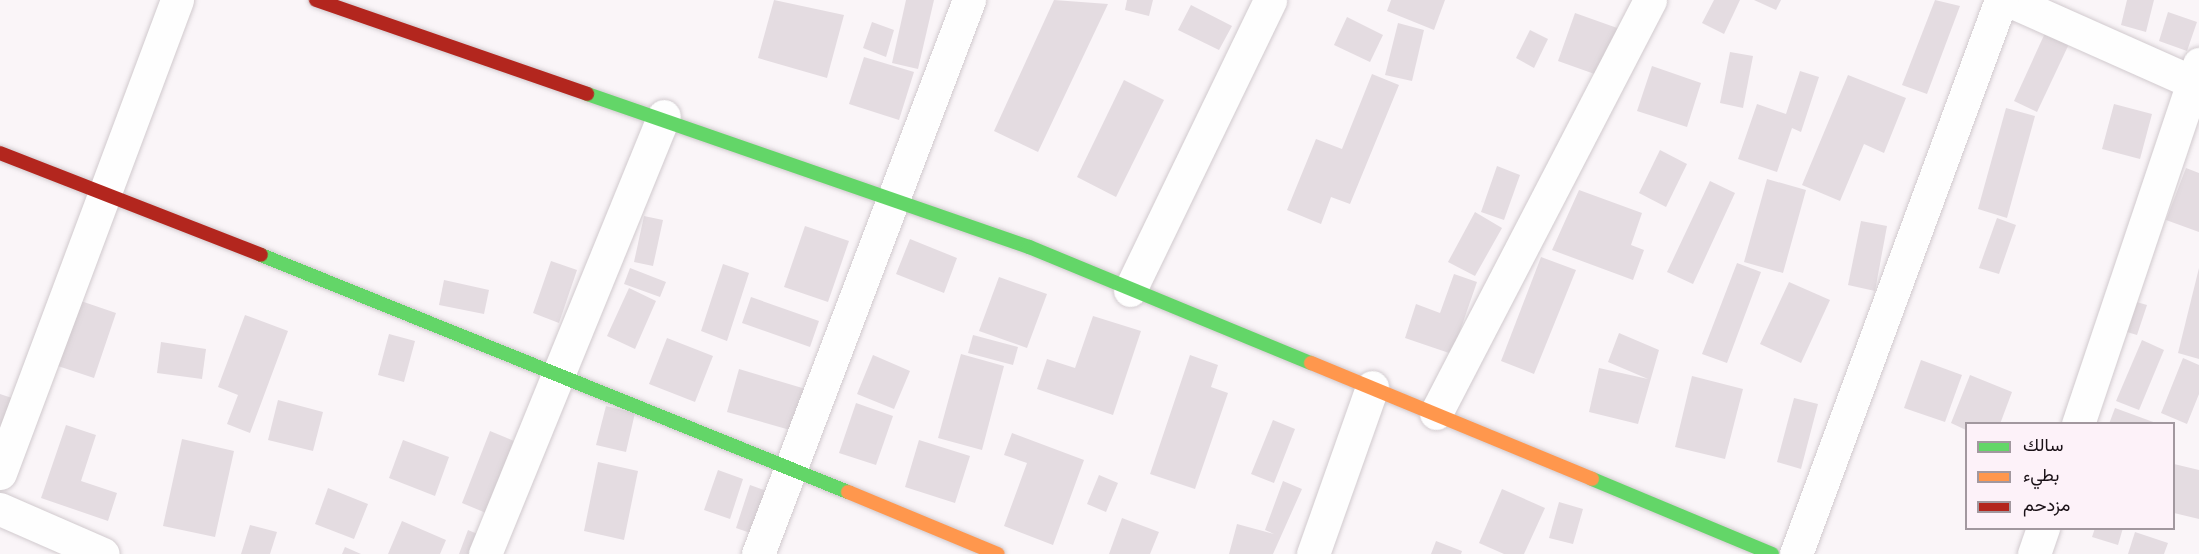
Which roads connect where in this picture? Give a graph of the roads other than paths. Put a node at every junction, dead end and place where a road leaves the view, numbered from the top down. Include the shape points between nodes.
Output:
1 (177, 0) edge
2 (316, 0) edge
3 (969, 0) edge
4 (1270, 0) edge
5 (1650, 0) edge
6 (2001, 0) edge
7 (2008, 0) edge
8 (2197, 77) edge
9 (664, 116) junction
10 (0, 153) edge
11 (101, 193) junction
12 (895, 200) junction
13 (1130, 290) junction
14 (556, 371) junction
15 (1372, 387) junction
16 (1436, 413) junction
17 (2078, 422) edge
18 (792, 471) junction
19 (0, 473) edge
20 (0, 509) edge
21 (2042, 530) edge
22 (103, 554) edge
23 (485, 554) edge
24 (758, 554) edge
25 (998, 554) edge
26 (1313, 554) edge
27 (1772, 554) edge
28 (1796, 554) edge
29 (2034, 554) edge

1 - 11 street
2 - 9 main road
3 - 12 street
4 - 13 street
5 - 16 street
6 - 28 street
7 - 8 street
8 - 17 street
9 - 12 main road
9 - 14 street
10 - 11 main road
11 - 14 main road
11 - 19 street
12 - 13 main road
12 - 18 street
13 - 15 main road
14 - 18 main road
14 - 23 street
15 - 16 main road
15 - 26 street
16 - 27 main road
18 - 24 street
18 - 25 main road
20 - 22 street
21 - 29 street

